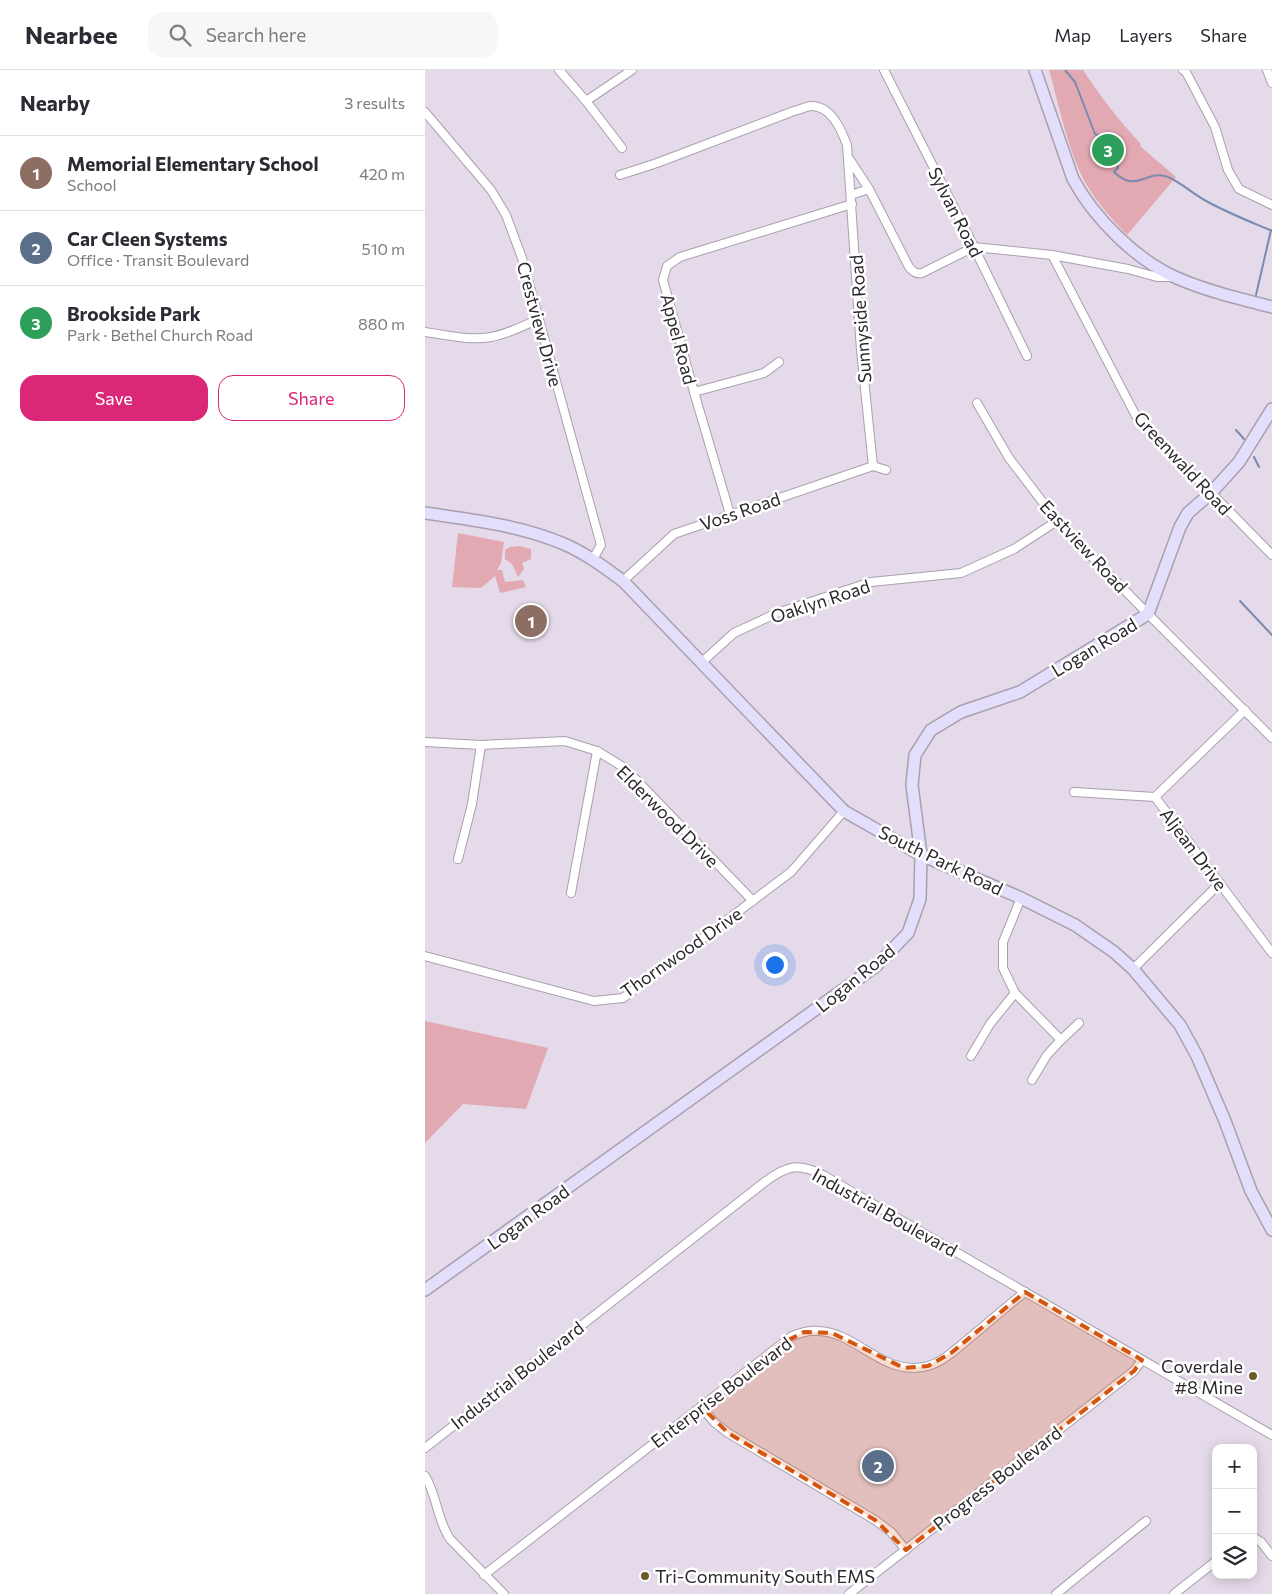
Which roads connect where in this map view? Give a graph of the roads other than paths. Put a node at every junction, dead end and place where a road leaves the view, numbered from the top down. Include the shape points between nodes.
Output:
1 (559, 70) edge
2 (632, 70) edge
3 (884, 70) edge
4 (1035, 70) edge
5 (1183, 70) edge
6 (1267, 70) edge
7 (1272, 83) edge
8 (586, 101) junction
9 (425, 112) edge
10 (622, 148) dead end
11 (849, 159) junction
12 (620, 175) dead end
13 (869, 189) junction
14 (851, 195) junction
15 (851, 204) junction
16 (1272, 205) edge
17 (974, 247) junction
18 (1052, 255) junction
19 (1175, 277) junction
20 (1272, 307) edge
21 (539, 319) junction
22 (425, 332) edge
23 (1027, 356) dead end
24 (779, 362) dead end
25 (694, 392) junction
26 (977, 403) dead end
27 (1272, 409) edge
28 (873, 466) junction
29 (886, 470) dead end
30 (1211, 493) junction
31 (425, 513) edge
32 (730, 514) junction
33 (1057, 521) junction
34 (1272, 555) edge
35 (593, 559) junction
36 (623, 580) junction
37 (1148, 614) junction
38 (702, 662) junction
39 (1245, 710) junction
40 (1272, 738) edge
41 (425, 742) edge
42 (481, 745) junction
43 (597, 751) junction
44 (1074, 792) dead end
45 (1155, 797) junction
46 (844, 810) junction
47 (921, 855) junction
48 (458, 860) dead end
49 (1220, 883) junction
50 (571, 893) dead end
51 (1021, 898) junction
52 (753, 901) junction
53 (1272, 953) edge
54 (425, 956) edge
55 (1133, 969) junction
56 (1015, 993) junction
57 (1079, 1024) dead end
58 (1061, 1040) junction
59 (971, 1056) dead end
60 (1032, 1080) dead end
61 (1272, 1230) edge
62 (425, 1290) edge
63 (1025, 1292) junction
64 (1142, 1360) junction
65 (701, 1406) junction
66 (1272, 1435) edge
67 (425, 1448) edge
68 (425, 1476) edge
69 (1146, 1521) dead end
70 (1257, 1540) edge
71 (906, 1550) junction
72 (1272, 1556) edge
73 (1212, 1566) edge
74 (485, 1575) junction
75 (1067, 1586) junction
76 (1183, 1591) edge
77 (504, 1594) edge
78 (849, 1594) edge
79 (1056, 1594) edge
80 (1073, 1594) edge
81 (1174, 1594) edge

1 - 8 street
2 - 8 street
3 - 17 street, Sylvan Road
4 - 19 street via 1064,157 1081,194 1121,239 1143,258
5 - 16 street via 1215,127 1228,170 1239,189
6 - 7 street
8 - 10 street
9 - 21 street, Crestview Drive via 491,190 506,215
11 - 12 street via 847,145 836,122 829,113 810,106
11 - 13 street
11 - 14 street, Sunnyside Road
13 - 14 street
13 - 17 street via 914,272 922,274
14 - 15 street, Sunnyside Road
15 - 25 street, Appel Road via 680,257 667,266 663,280
15 - 28 street, Sunnyside Road
17 - 18 street
17 - 23 street, Sylvan Road
18 - 19 street via 1157,277
18 - 30 street, Greenwald Road via 1135,416
19 - 20 street
21 - 22 street via 491,337
21 - 35 street, Crestview Drive via 601,545
24 - 25 street via 764,373
25 - 32 street, Appel Road
26 - 33 street, Eastview Road via 1009,458
27 - 30 street, Logan Road via 1239,462
28 - 29 street
28 - 32 street, Voss Road
30 - 34 street, Greenwald Road
30 - 37 street, Logan Road via 1188,513 1180,527
31 - 35 street, South Park Road via 483,521 539,534
32 - 36 street, Voss Road via 674,534
33 - 37 street, Eastview Road
33 - 38 street, Oaklyn Road via 1013,549 961,574 871,582 777,613 734,633
35 - 36 street, South Park Road
36 - 38 street, South Park Road
37 - 39 street, Eastview Road
37 - 47 street, Logan Road via 1020,692 961,712 931,730 915,755 912,785
38 - 46 street, South Park Road
39 - 40 street, Eastview Road
39 - 45 street, Aljean Drive
41 - 42 street, Elderwood Drive
42 - 43 street, Elderwood Drive via 565,741
42 - 48 street via 472,804
43 - 50 street
43 - 52 street, Elderwood Drive via 625,768
44 - 45 street
45 - 49 street, Aljean Drive
46 - 47 street, South Park Road
46 - 52 street, Thornwood Drive via 791,872
47 - 51 street, South Park Road
47 - 62 street, Logan Road via 920,899 908,933 876,966
49 - 53 street, Aljean Drive
49 - 55 street
51 - 55 street, South Park Road via 1075,925
51 - 56 street via 1003,942 1003,968
52 - 54 street, Thornwood Drive via 623,998 594,1001
55 - 61 street, South Park Road via 1180,1025 1197,1056 1251,1191
56 - 58 street
56 - 59 street via 990,1024
57 - 58 street
58 - 60 street
63 - 64 street, Industrial Boulevard
63 - 65 street, Enterprise Boulevard via 951,1353 928,1366 904,1368 832,1333 804,1332 779,1345
63 - 67 street, Industrial Boulevard via 823,1176 803,1167 791,1167 766,1181
64 - 66 street, Industrial Boulevard
64 - 71 street, Progress Boulevard via 1133,1371
65 - 71 street via 728,1433 875,1520 891,1532
65 - 74 street, Enterprise Boulevard
68 - 74 street via 445,1531
69 - 75 street
70 - 72 street
71 - 78 street, Progress Boulevard
73 - 76 street
74 - 77 street
75 - 79 street
75 - 80 street
76 - 81 street

